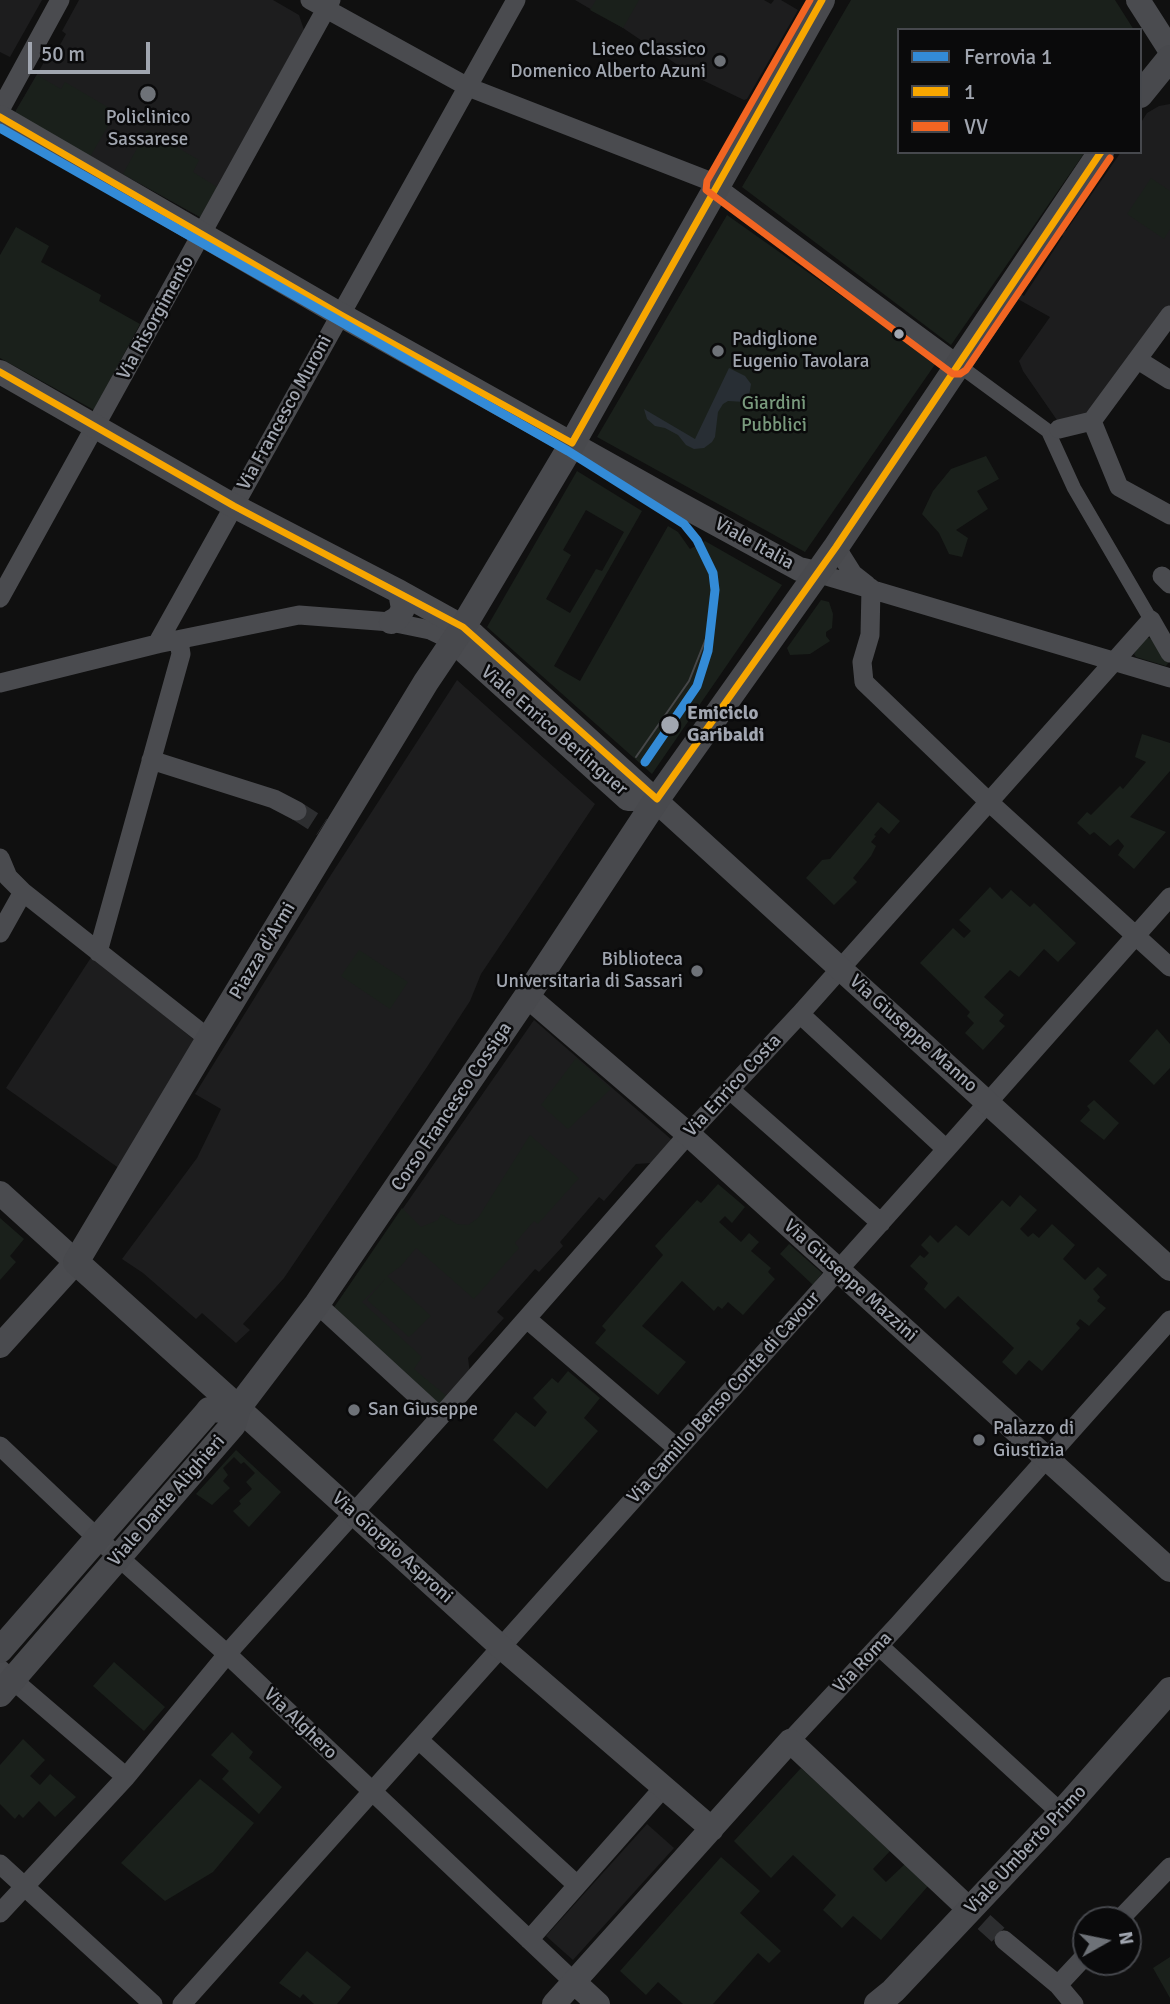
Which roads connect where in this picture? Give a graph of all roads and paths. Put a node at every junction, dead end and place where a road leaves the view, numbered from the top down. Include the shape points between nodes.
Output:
1 (60, 0) edge
2 (516, 0) edge
3 (1138, 0) edge
4 (816, 2) edge
5 (322, 3) edge
6 (1170, 50) edge
7 (1170, 58) edge
8 (468, 87) junction
9 (1142, 93) edge
10 (0, 110) edge
11 (0, 117) edge
12 (1100, 154) edge
13 (716, 186) junction
14 (202, 233) junction
15 (341, 314) junction
16 (1170, 315) edge
17 (957, 364) junction
18 (1134, 366) junction
19 (0, 372) edge
20 (1170, 380) edge
21 (1093, 421) junction
22 (95, 426) junction
23 (1054, 430) junction
24 (572, 443) junction
25 (234, 506) junction
26 (1170, 515) edge
27 (835, 547) junction
28 (7, 566) edge
29 (816, 573) junction
30 (871, 588) junction
31 (400, 592) junction
32 (0, 598) edge
33 (1151, 620) junction
34 (391, 622) junction
35 (458, 634) junction
36 (179, 641) junction
37 (158, 644) junction
38 (1170, 653) edge
39 (1115, 661) junction
40 (1170, 678) edge
41 (0, 682) edge
42 (151, 760) junction
43 (657, 799) junction
44 (989, 802) junction
45 (297, 811) tunnel mouth
46 (0, 858) edge
47 (23, 892) junction
48 (1170, 897) edge
49 (0, 933) edge
50 (1135, 936) junction
51 (98, 952) junction
52 (1170, 967) edge
53 (840, 968) junction
54 (527, 996) junction
55 (800, 1014) junction
56 (209, 1039) junction
57 (729, 1089) junction
58 (988, 1102) junction
59 (688, 1134) junction
60 (946, 1149) junction
61 (0, 1193) edge
62 (881, 1223) junction
63 (76, 1262) junction
64 (1170, 1269) edge
65 (838, 1271) junction
66 (317, 1304) junction
67 (527, 1318) junction
68 (1170, 1320) edge
69 (0, 1346) edge
70 (237, 1408) junction
71 (440, 1417) junction
72 (0, 1446) edge
73 (678, 1449) junction
74 (1047, 1458) junction
75 (353, 1512) junction
76 (96, 1537) junction
77 (119, 1557) junction
78 (1170, 1570) edge
79 (879, 1646) junction
80 (501, 1647) junction
81 (0, 1650) edge
82 (227, 1654) junction
83 (4, 1681) edge
84 (1170, 1690) edge
85 (419, 1741) junction
86 (790, 1741) junction
87 (125, 1777) junction
88 (664, 1787) junction
89 (372, 1793) junction
90 (1061, 1813) junction
91 (712, 1829) junction
92 (0, 1864) edge
93 (1170, 1867) edge
94 (577, 1885) junction
95 (24, 1886) junction
96 (1132, 1906) edge
97 (0, 1913) edge
98 (977, 1916) junction
99 (529, 1940) junction
100 (1004, 1940) tunnel mouth
101 (1072, 1970) edge
102 (574, 1982) junction
103 (1058, 1985) junction
104 (153, 2004) edge
105 (182, 2004) edge
106 (554, 2004) edge
107 (598, 2004) edge
108 (877, 2004) edge
109 (1074, 2004) edge

1 - 10 street
2 - 8 street, Via Francesco Muroni
3 - 6 street
4 - 13 main road, Piazza d'Armi
5 - 8 street
5 - 14 street, Via Risorgimento
7 - 9 main road
8 - 13 street
8 - 15 street, Via Francesco Muroni
11 - 14 street, Viale Italia
12 - 17 main road, Corso Francesco Cossiga
13 - 17 street
13 - 24 main road, Piazza d'Armi
14 - 15 street, Viale Italia
14 - 22 street, Via Risorgimento
15 - 24 street, Viale Italia
15 - 25 street, Via Francesco Muroni
16 - 18 street
17 - 23 street
17 - 27 main road, Corso Francesco Cossiga
18 - 20 street
18 - 21 street
19 - 22 street, Viale Enrico Berlinguer
21 - 23 street
21 - 26 street via 1119,487
22 - 25 street, Viale Enrico Berlinguer
22 - 28 street, Via Risorgimento
23 - 33 street via 1074,488
24 - 29 street, Viale Italia via 799,569
24 - 35 main road, Piazza d'Armi
25 - 31 street, Viale Enrico Berlinguer
25 - 37 street, Via Francesco Muroni
27 - 29 main road, Corso Francesco Cossiga
27 - 30 street via 853,574
28 - 32 street, Via Risorgimento
29 - 30 street
29 - 43 main road, Corso Francesco Cossiga
30 - 39 street
30 - 44 street via 870,635 861,671 864,682
31 - 34 street via 403,609
31 - 35 street, Viale Enrico Berlinguer
33 - 38 street
33 - 39 street, Via Enrico Costa
34 - 35 street
34 - 36 street via 299,615
35 - 43 street, Viale Enrico Berlinguer via 628,799
35 - 56 main road, Piazza d'Armi via 328,831
36 - 37 street
36 - 42 street via 181,653
37 - 41 street
39 - 40 street
39 - 44 street, Via Enrico Costa
42 - 45 street via 274,799
42 - 51 street
43 - 53 street, Via Giuseppe Manno
43 - 54 main road, Corso Francesco Cossiga
44 - 50 street
44 - 53 street, Via Enrico Costa
46 - 47 street via 8,877
47 - 49 street
47 - 51 street
48 - 50 street, Via Camillo Benso Conte di Cavour
50 - 52 street
50 - 58 street, Via Camillo Benso Conte di Cavour
51 - 56 street
53 - 55 street, Via Enrico Costa
53 - 58 street, Via Giuseppe Manno
54 - 59 street, Via Giuseppe Mazzini
54 - 66 main road, Corso Francesco Cossiga
55 - 57 street, Via Enrico Costa
55 - 60 street
56 - 63 main road, Piazza d'Armi
57 - 59 street, Via Enrico Costa
57 - 62 street
58 - 60 street, Via Camillo Benso Conte di Cavour
58 - 64 street, Via Giuseppe Manno
59 - 65 street, Via Giuseppe Mazzini
59 - 67 street, Via Enrico Costa
60 - 62 street, Via Camillo Benso Conte di Cavour
61 - 63 street
62 - 65 street, Via Camillo Benso Conte di Cavour
63 - 69 street
63 - 70 main road, Via Giorgio Asproni
65 - 73 street, Via Camillo Benso Conte di Cavour
65 - 74 street, Via Giuseppe Mazzini
66 - 70 main road, Corso Francesco Cossiga
66 - 71 street
67 - 71 street, Via Enrico Costa
67 - 73 street
68 - 74 street, Via Roma
70 - 75 street, Via Giorgio Asproni
70 - 76 main road, Viale Dante Alighieri via 209,1410
70 - 77 main road, Viale Dante Alighieri via 227,1433
71 - 75 street, Via Enrico Costa
72 - 76 street, Via Alghero
73 - 80 street, Via Camillo Benso Conte di Cavour
74 - 78 street, Via Giuseppe Mazzini
74 - 79 street, Via Roma
75 - 80 street, Via Giorgio Asproni
75 - 82 street, Via Enrico Costa
76 - 77 street, Via Alghero
76 - 81 main road, Viale Dante Alighieri
77 - 82 street, Via Alghero
77 - 83 main road, Viale Dante Alighieri
79 - 86 street, Via Roma
79 - 90 street
80 - 85 street, Via Camillo Benso Conte di Cavour
80 - 88 street, Via Giorgio Asproni
82 - 87 street, Via Enrico Costa
82 - 89 street, Via Alghero
83 - 87 street
84 - 90 main road, Viale Umberto Primo
85 - 89 street, Via Camillo Benso Conte di Cavour
85 - 94 street
86 - 91 street, Via Roma
86 - 98 street
87 - 95 street, Via Enrico Costa
88 - 91 street, Via Giorgio Asproni
88 - 94 street
89 - 99 street, Via Alghero
89 - 105 street, Via Camillo Benso Conte di Cavour
90 - 98 main road, Viale Umberto Primo
91 - 102 street, Via Roma
92 - 95 street
93 - 96 street
94 - 99 street
95 - 97 street, Via Enrico Costa
95 - 104 street
98 - 108 main road, Viale Umberto Primo
99 - 102 street, Via Alghero
100 - 103 street
101 - 103 street
102 - 106 street, Via Roma
102 - 107 street, Via Alghero
103 - 109 street

